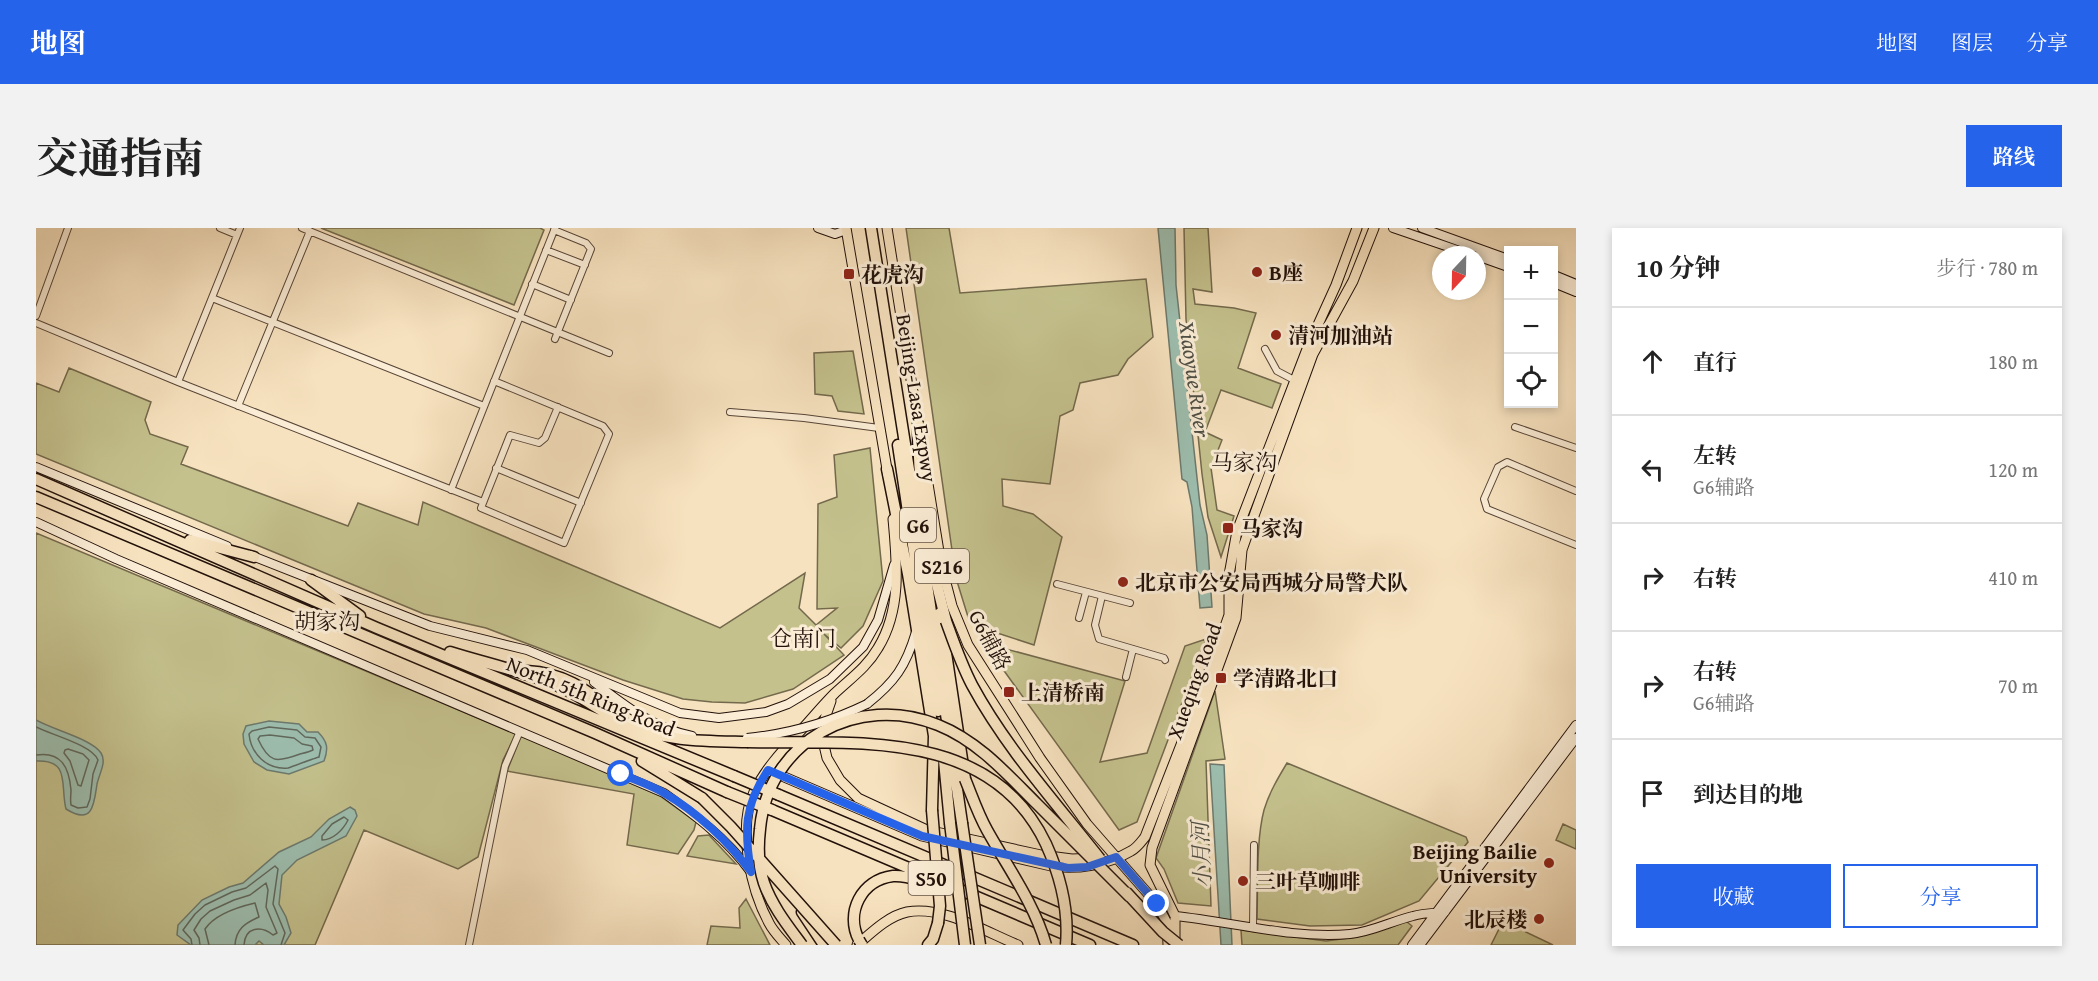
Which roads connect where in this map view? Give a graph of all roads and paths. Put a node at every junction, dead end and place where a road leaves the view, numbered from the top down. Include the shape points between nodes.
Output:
1 (68, 228) edge
2 (220, 228) edge
3 (302, 228) edge
4 (818, 228) edge
5 (864, 228) edge
6 (871, 228) edge
7 (887, 228) edge
8 (1357, 228) edge
9 (1374, 228) edge
10 (1394, 228) edge
11 (1422, 228) edge
12 (554, 229) edge
13 (845, 229) edge
14 (238, 231) edge
15 (310, 231) junction
16 (1446, 246) edge
17 (546, 250) junction
18 (1504, 257) edge
19 (1486, 259) edge
20 (585, 265) junction
21 (1504, 265) edge
22 (1558, 277) edge
23 (532, 284) junction
24 (1576, 284) edge
25 (1558, 285) edge
26 (1576, 292) edge
27 (212, 298) junction
28 (571, 300) junction
29 (36, 316) edge
30 (519, 317) junction
31 (272, 322) junction
32 (36, 323) edge
33 (556, 336) junction
34 (1264, 349) dead end
35 (609, 353) dead end
36 (494, 381) junction
37 (1296, 381) junction
38 (178, 382) junction
39 (238, 406) junction
40 (484, 406) junction
41 (558, 407) junction
42 (730, 412) dead end
43 (918, 424) junction
44 (1515, 427) dead end
45 (879, 428) junction
46 (1576, 448) edge
47 (36, 467) edge
48 (496, 468) junction
49 (887, 469) junction
50 (36, 478) edge
51 (1576, 489) edge
52 (451, 490) junction
53 (36, 496) edge
54 (483, 502) junction
55 (581, 503) junction
56 (36, 522) edge
57 (157, 532) junction
58 (1576, 545) edge
59 (897, 556) junction
60 (254, 557) junction
61 (311, 580) junction
62 (935, 581) junction
63 (1057, 584) dead end
64 (1086, 592) junction
65 (1102, 596) junction
66 (1130, 603) dead end
67 (1079, 618) dead end
68 (382, 630) junction
69 (916, 631) junction
70 (1133, 649) junction
71 (1166, 660) dead end
72 (584, 674) junction
73 (1126, 676) dead end
74 (834, 693) junction
75 (1576, 725) edge
76 (520, 731) junction
77 (595, 734) junction
78 (1576, 738) edge
79 (746, 740) junction
80 (768, 770) junction
81 (1254, 845) dead end
82 (1133, 850) junction
83 (1116, 857) junction
84 (1150, 865) junction
85 (751, 872) junction
86 (792, 897) junction
87 (1130, 897) junction
88 (1440, 913) junction
89 (1014, 914) junction
90 (1176, 916) junction
91 (1253, 927) junction
92 (859, 943) edge
93 (469, 945) edge
94 (786, 945) edge
95 (802, 945) edge
96 (824, 945) edge
97 (836, 945) edge
98 (928, 945) edge
99 (965, 945) edge
100 (981, 945) edge
101 (1018, 945) edge
102 (1046, 945) edge
103 (1066, 945) edge
104 (1090, 945) edge
105 (1133, 945) edge
106 (1168, 945) edge
107 (1177, 945) edge
108 (1412, 945) edge
109 (1420, 945) edge

1 - 29 street
2 - 14 street
3 - 15 street
4 - 13 street via 835,234
5 - 99 highway, Beijing-Lasa Expwy / G6, bridge via 943,739
6 - 100 highway, Beijing-Lasa Expwy / G6, bridge
7 - 43 main road, G6辅路 / S216
8 - 37 main road, Xueqing Road
9 - 84 main road, Xueqing Road via 1353,281 1312,354 1242,550 1236,618 1152,848
10 - 16 street
11 - 18 street
12 - 17 street
12 - 20 street via 589,245
13 - 45 main road, S216
14 - 27 street
15 - 30 street
15 - 31 street
17 - 20 street
17 - 23 street
19 - 21 street
20 - 28 street
22 - 24 street
23 - 28 street
23 - 30 street
25 - 26 street
27 - 31 street
27 - 38 street
28 - 33 street
30 - 33 street
30 - 36 street
31 - 39 street
31 - 40 street
32 - 38 street
33 - 35 street
34 - 37 street via 1276,371
36 - 40 street
36 - 41 street
37 - 82 main road, Xueqing Road via 1238,531 1229,575 1229,615 1145,837
38 - 39 street
39 - 52 street
40 - 52 street
41 - 48 street via 539,443 510,435
41 - 55 street via 603,426 609,434
42 - 45 street
43 - 62 highway via 918,465
43 - 83 main road, G6辅路 / S216 via 941,564 968,645 1047,768
44 - 46 street
45 - 49 main road, S216
47 - 60 street
48 - 54 street
48 - 55 street
49 - 59 main road, S216
49 - 69 highway
50 - 57 highway, North 5th Ring Road / S50
51 - 58 street via 1508,462 1498,467 1484,499 1487,509
52 - 54 street
53 - 77 highway, North 5th Ring Road / S50
54 - 55 street via 481,508 564,543
56 - 76 street
57 - 60 highway
57 - 68 highway, North 5th Ring Road / S50
59 - 72 street via 878,620 863,647 831,679 788,704 766,712 719,717 680,713
59 - 74 main road, S216 via 896,587 879,647 866,666
60 - 61 street
61 - 68 highway
61 - 72 street via 430,626 527,650
62 - 87 highway, bridge via 958,655 988,711
62 - 102 highway, bridge via 965,779 986,828 1031,904
63 - 64 street
64 - 65 street
64 - 67 street
65 - 66 street
65 - 70 street via 1095,625 1098,639
68 - 79 highway via 512,670 561,677 582,687 627,720 665,737
68 - 105 highway, North 5th Ring Road / S50, bridge
69 - 79 street, bridge via 909,657 898,675 867,704 789,731
69 - 98 highway, bridge via 933,736 932,810 940,906 938,923
70 - 71 street
70 - 73 street
72 - 79 street via 635,713 673,732
74 - 80 main road, S216
74 - 83 main road via 823,724 825,750 840,780 858,798 927,830 1041,855 1072,859
75 - 88 street
76 - 85 street via 664,793 704,822
76 - 93 street via 506,766
77 - 86 highway, bridge via 702,798
77 - 89 highway, North 5th Ring Road / S50, bridge
78 - 88 street
79 - 103 highway, bridge via 866,744 926,751 987,776 1028,814 1054,860 1066,911
80 - 83 main road via 922,836 1068,868 1087,867
80 - 85 main road, S216 via 753,793 748,814
81 - 91 street
82 - 83 main road
82 - 84 main road
83 - 106 main road, G6辅路 / S216 via 1157,904 1167,923
84 - 90 main road
85 - 94 main road, S216 via 770,925
86 - 96 highway, bridge
86 - 97 highway, bridge
87 - 95 highway, bridge via 969,741 915,717 876,714 835,725 801,746 785,761 766,799 759,841 764,882
87 - 107 highway, bridge
88 - 91 street via 1413,916 1352,934 1322,935
88 - 108 street
88 - 109 street
89 - 92 highway via 927,882 895,876 875,882 859,898 853,923
89 - 104 highway, North 5th Ring Road / S50
90 - 91 street
90 - 107 main road
92 - 101 main road via 906,912 924,911 944,914

